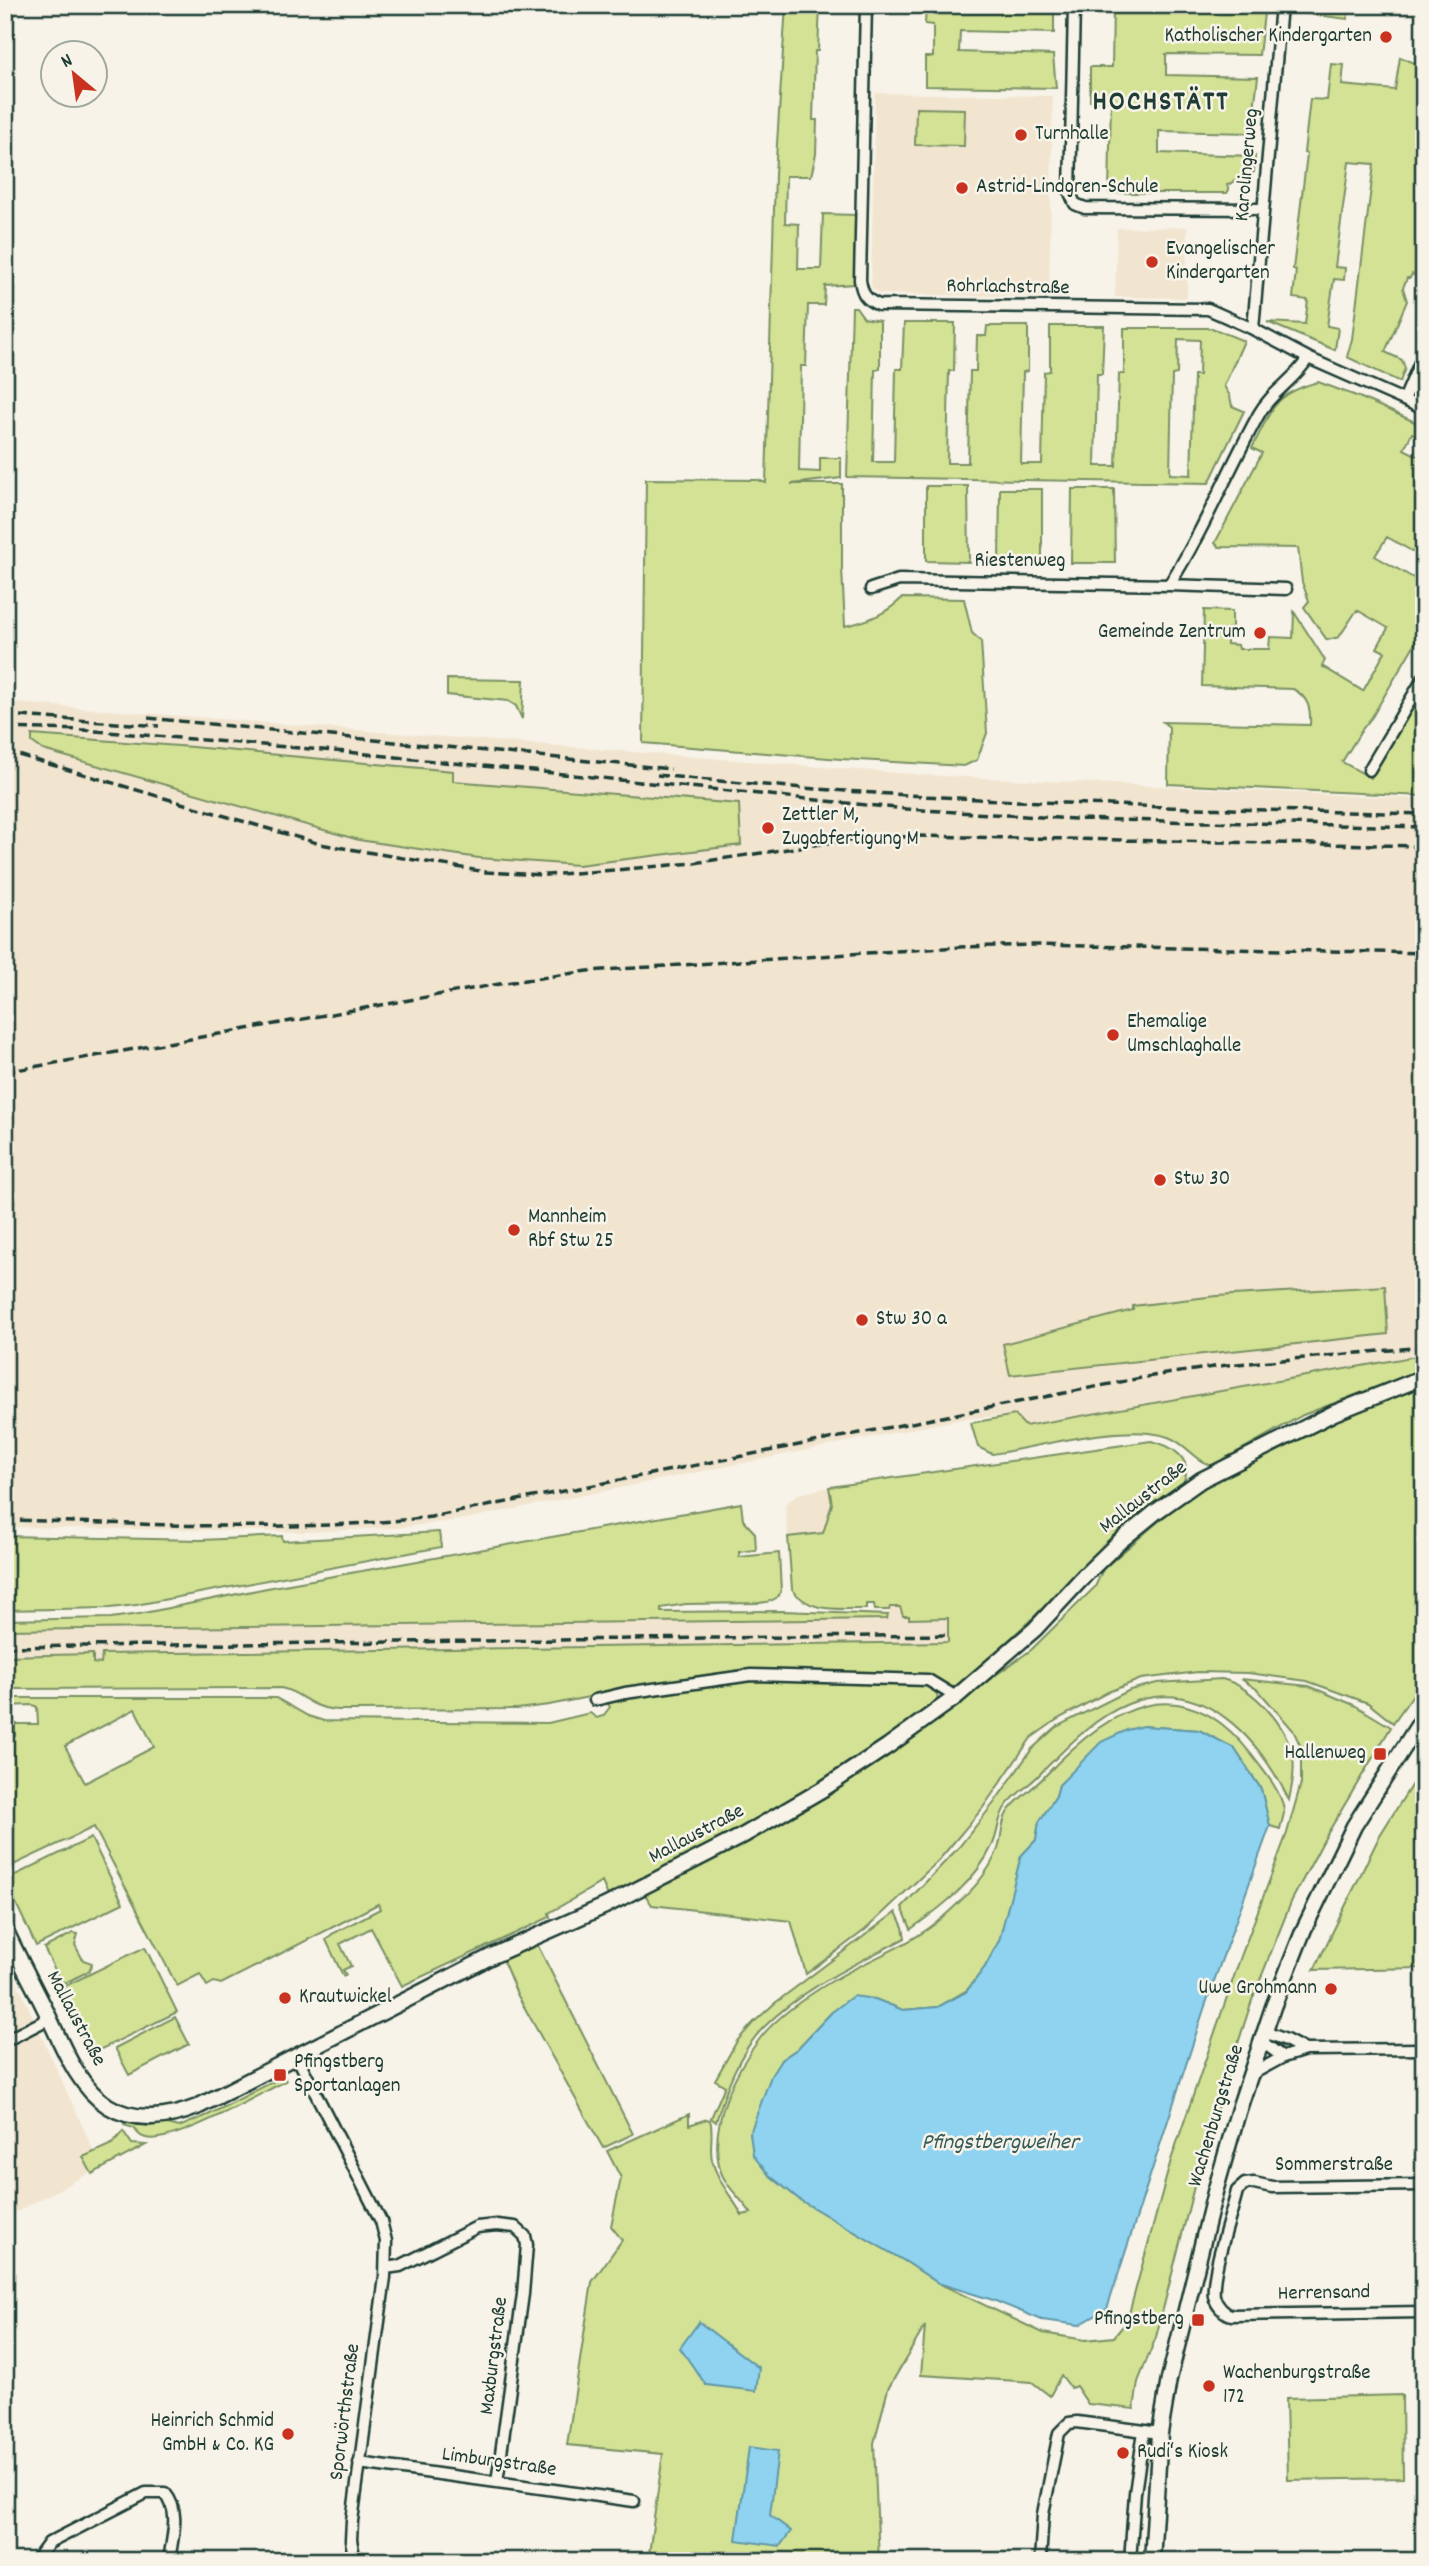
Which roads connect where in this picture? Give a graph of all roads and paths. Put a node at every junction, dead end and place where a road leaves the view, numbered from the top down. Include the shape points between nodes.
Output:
1 (866, 5) edge
2 (1074, 5) edge
3 (1281, 5) edge
4 (1263, 209) junction
5 (1253, 329) junction
6 (1424, 353) edge
7 (1308, 358) junction
8 (1405, 400) junction
9 (1424, 408) edge
10 (1169, 585) junction
11 (871, 589) dead end
12 (1286, 589) dead end
13 (1424, 677) edge
14 (1369, 769) dead end
15 (1424, 1377) edge
16 (956, 1697) junction
17 (595, 1700) dead end
18 (1424, 1716) edge
19 (5, 1929) edge
20 (50, 2018) junction
21 (1263, 2037) junction
22 (5, 2041) edge
23 (1424, 2049) edge
24 (1304, 2050) junction
25 (298, 2057) junction
26 (1283, 2057) junction
27 (1252, 2074) junction
28 (1245, 2184) joint
29 (1424, 2185) edge
30 (386, 2268) junction
31 (1424, 2312) edge
32 (1226, 2314) joint
33 (1144, 2431) junction
34 (1160, 2433) junction
35 (359, 2463) junction
36 (497, 2482) junction
37 (634, 2501) dead end
38 (40, 2561) edge
39 (169, 2561) edge
40 (355, 2561) edge
41 (1040, 2561) edge
42 (1130, 2561) edge
43 (1152, 2561) edge

1 - 5 street, Rohrlachstraße via 860,280 867,300 879,305 1208,310
2 - 4 street via 1070,194 1075,204 1085,208
3 - 4 street, Karolingerweg
4 - 5 street, Karolingerweg
5 - 7 street, Rohrlachstraße
6 - 8 street
7 - 8 street, Rohrlachstraße
7 - 10 street via 1265,403
8 - 9 street, Rohrlachstraße
10 - 11 street, Riestenweg via 899,580
10 - 12 street, Riestenweg
13 - 14 street
15 - 16 street, Mallaustraße via 1322,1418 1201,1480 1119,1542 1035,1629
16 - 17 street via 928,1680 751,1675
16 - 25 street, Mallaustraße via 823,1789 744,1835 605,1906 492,1956
18 - 21 street, Wachenburgstraße via 1354,1826 1304,1929
19 - 20 street, Mallaustraße
20 - 22 street
20 - 25 street, Mallaustraße via 88,2086 110,2107 137,2116 183,2113
21 - 24 street via 1286,2040
21 - 26 street
21 - 27 street, Wachenburgstraße
23 - 24 street
24 - 26 street
25 - 30 street, Sporwörthstraße via 381,2221
26 - 27 street
27 - 34 street, Wachenburgstraße via 1183,2315
28 - 29 street, Sommerstraße via 1272,2188
28 - 32 street, Wachenburgstraße via 1237,2191 1214,2283 1215,2300
30 - 35 street, Sporwörthstraße
30 - 36 street, Maxburgstraße via 400,2266 477,2227 515,2227 525,2236 523,2294
31 - 32 street, Herrensand
33 - 34 street
33 - 41 street via 1077,2422 1063,2427 1043,2514
33 - 42 street
34 - 43 street, Wachenburgstraße
35 - 36 street, Limburgstraße
35 - 40 street, Sporwörthstraße via 351,2540
36 - 37 street, Limburgstraße
38 - 39 street via 49,2543 146,2493 165,2493 172,2501 175,2512

